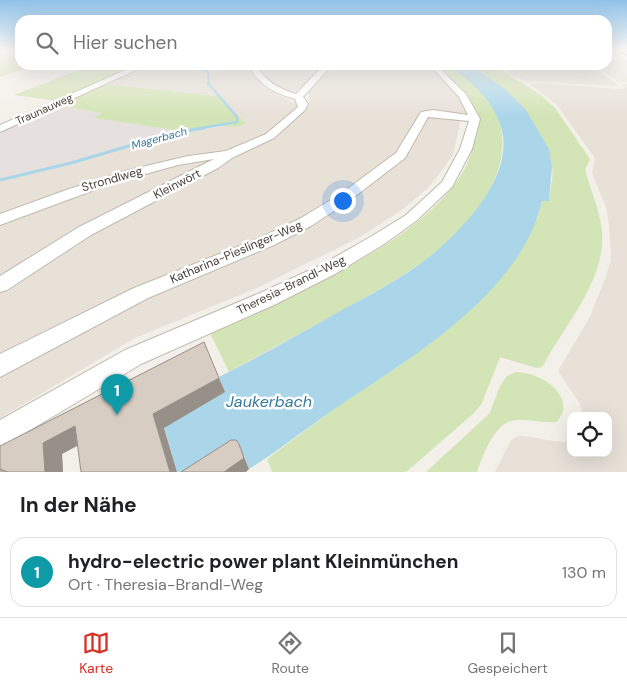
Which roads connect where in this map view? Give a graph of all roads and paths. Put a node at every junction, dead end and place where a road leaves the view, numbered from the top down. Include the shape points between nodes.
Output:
1 (127, 72) edge
2 (256, 72) edge
3 (321, 72) edge
4 (439, 72) edge
5 (298, 97) junction
6 (475, 119) junction
7 (0, 129) edge
8 (228, 155) junction
9 (0, 220) edge
10 (0, 285) edge
11 (0, 366) edge
12 (0, 435) edge

1 - 7 street, Traunauweg
2 - 5 street via 279,92
3 - 5 street, Kleinwört
4 - 6 street via 463,96
5 - 8 street, Kleinwört via 302,108 276,131 260,142
6 - 11 street, Katharina-Pieslinger-Weg via 433,112 424,114 401,155 306,222 268,242 141,293
6 - 12 street, Theresia-Brandl-Weg via 466,149 447,184 410,218 378,240 267,299 133,357
8 - 9 street, Strondlweg via 205,156 126,174
8 - 10 street, Kleinwört via 85,231

